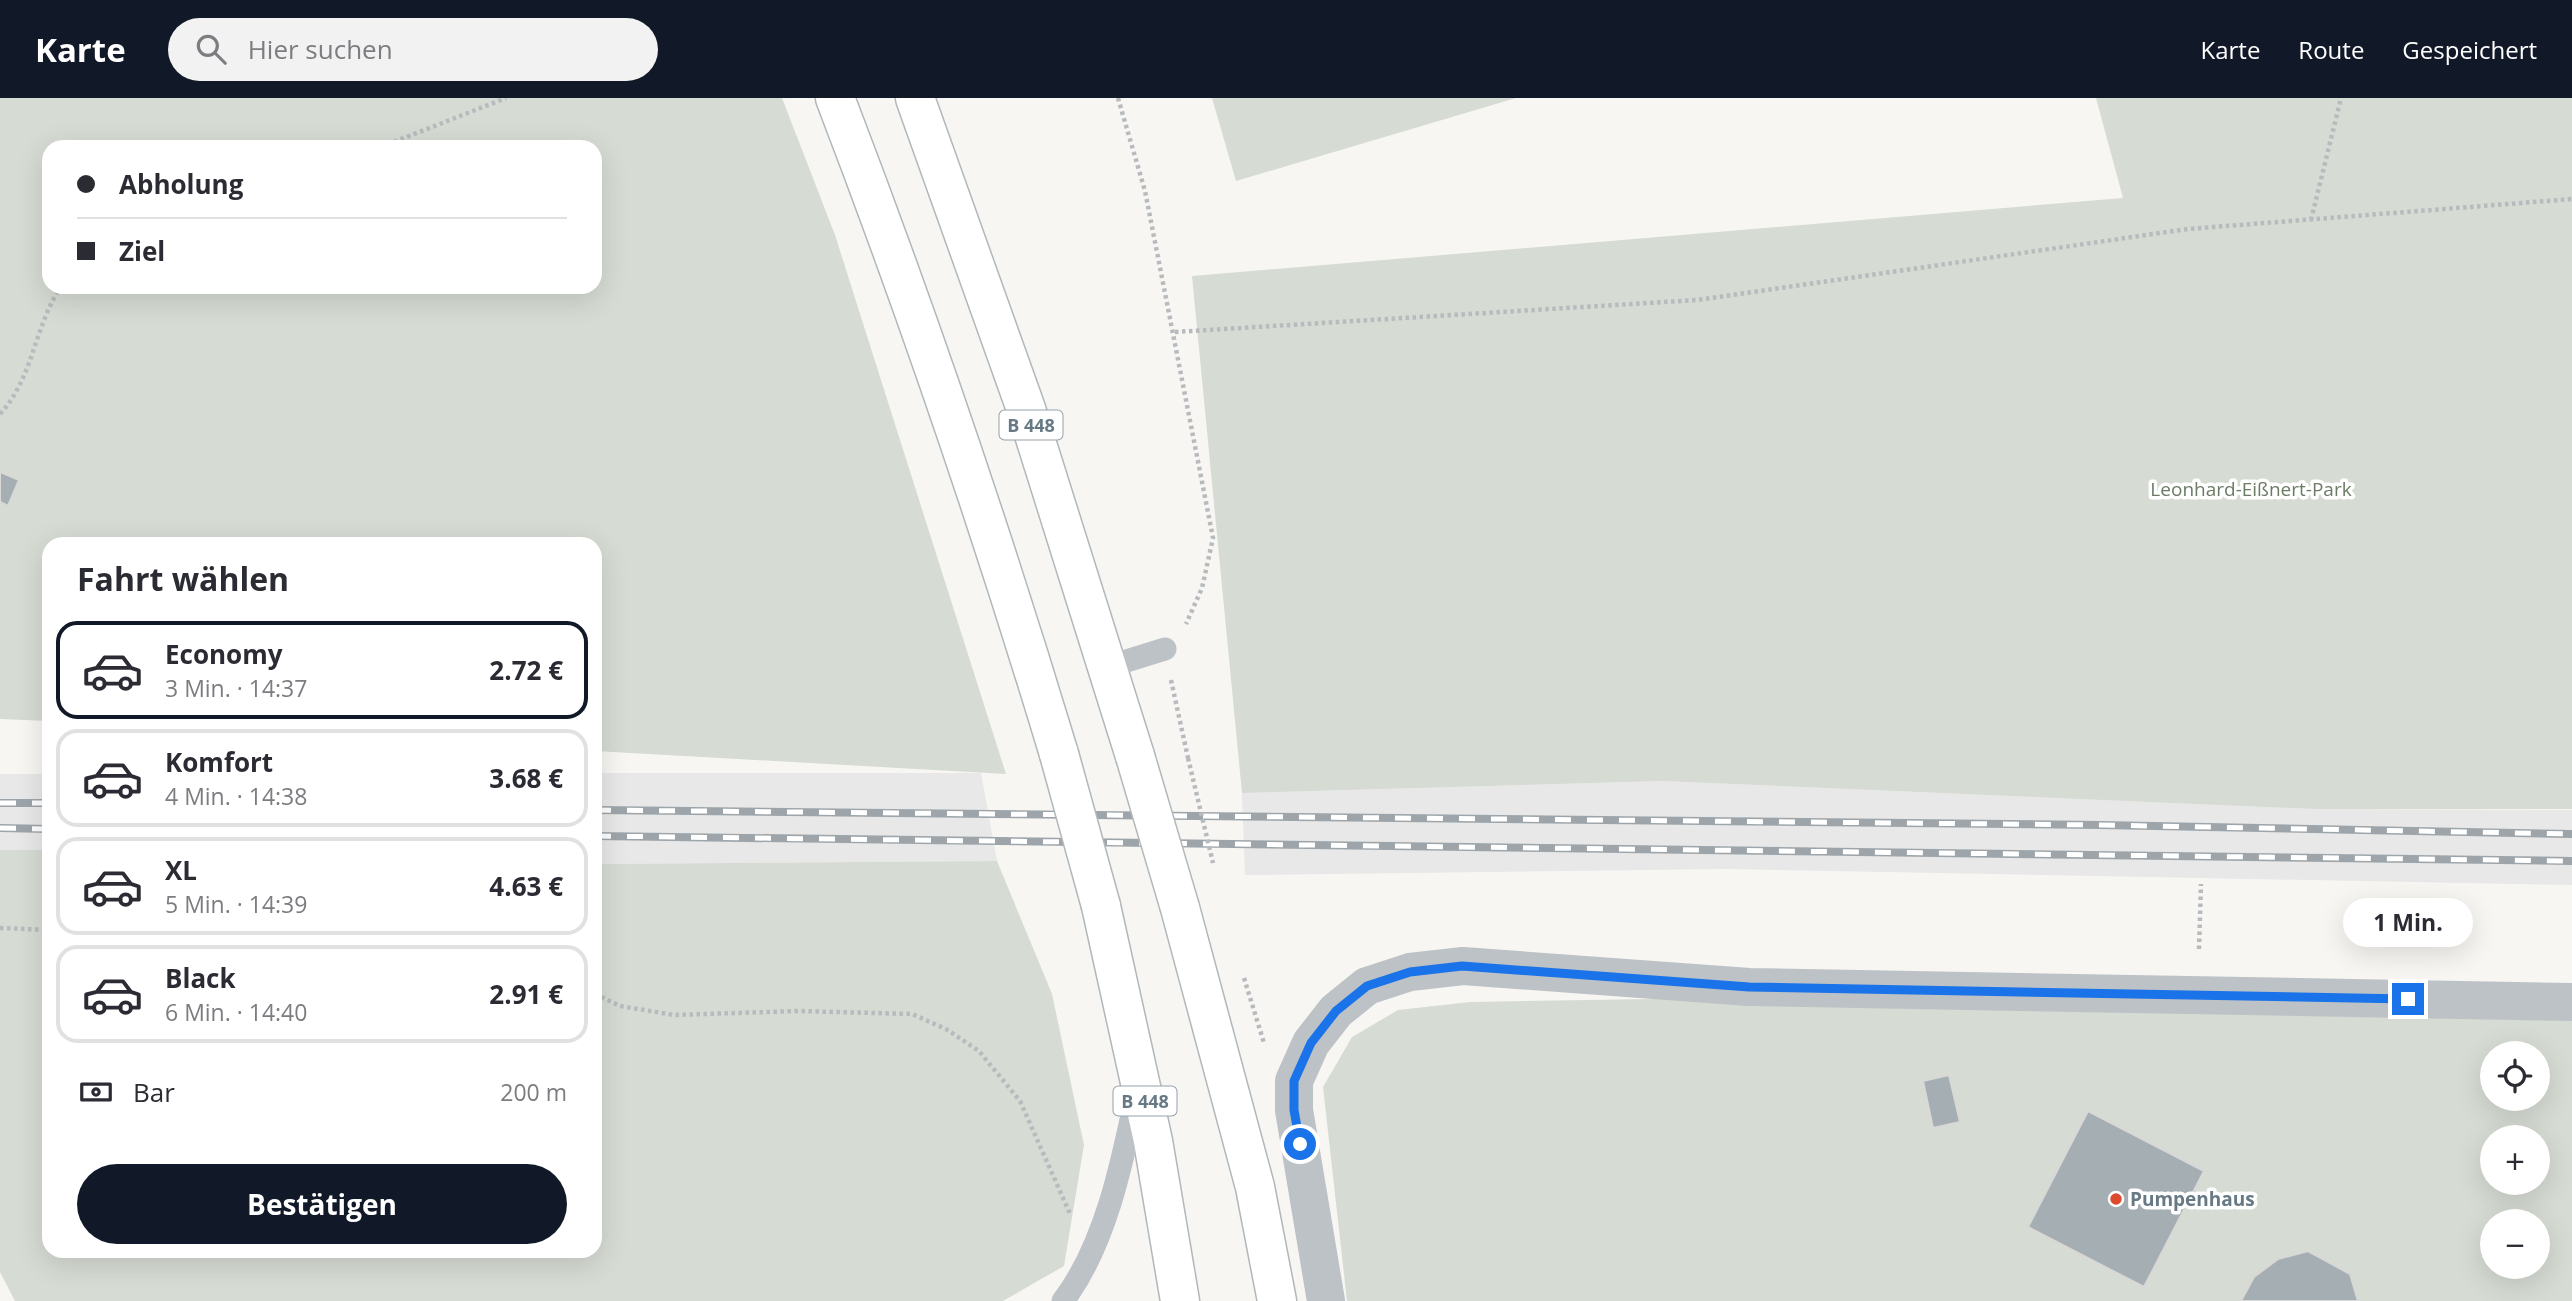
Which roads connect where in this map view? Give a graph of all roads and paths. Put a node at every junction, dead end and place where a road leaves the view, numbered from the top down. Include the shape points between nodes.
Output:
1 (506, 98) edge
2 (835, 98) edge
3 (915, 98) edge
4 (1118, 98) edge
5 (2341, 98) edge
6 (399, 140) edge
7 (2572, 199) edge
8 (2311, 220) junction
9 (56, 294) edge
10 (1175, 332) junction
11 (0, 414) edge
12 (1165, 649) junction
13 (1107, 667) junction
14 (1215, 872) dead end
15 (2201, 884) dead end
16 (0, 928) edge
17 (42, 930) edge
18 (2199, 949) dead end
19 (1243, 974) dead end
20 (602, 997) edge
21 (2572, 1002) edge
22 (1140, 1080) junction
23 (1294, 1081) junction
24 (1090, 1257) junction
25 (1177, 1300) edge
26 (1063, 1301) edge
27 (1277, 1301) edge
28 (1326, 1301) edge

1 - 6 path
2 - 22 main road, B 448, bridge via 965,452 1059,754 1101,906
3 - 13 main road, B 448 via 1026,409
4 - 10 path via 1145,191
5 - 8 path
7 - 8 path
8 - 10 path via 2188,229 1696,300
9 - 11 path via 23,382
10 - 12 path via 1213,538 1189,620
12 - 13 lane
12 - 14 path, bridge
13 - 27 main road, B 448, bridge via 1180,908 1255,1187
15 - 18 path
16 - 17 path
19 - 23 path via 1271,1065
20 - 24 path via 620,1006 674,1015 912,1014 946,1029 979,1051 1020,1101
21 - 23 street via 1749,987 1462,966 1410,972 1367,986 1336,1011 1311,1043
22 - 24 lane via 1122,1163
22 - 25 main road, B 448
23 - 28 street via 1294,1110
24 - 26 lane

